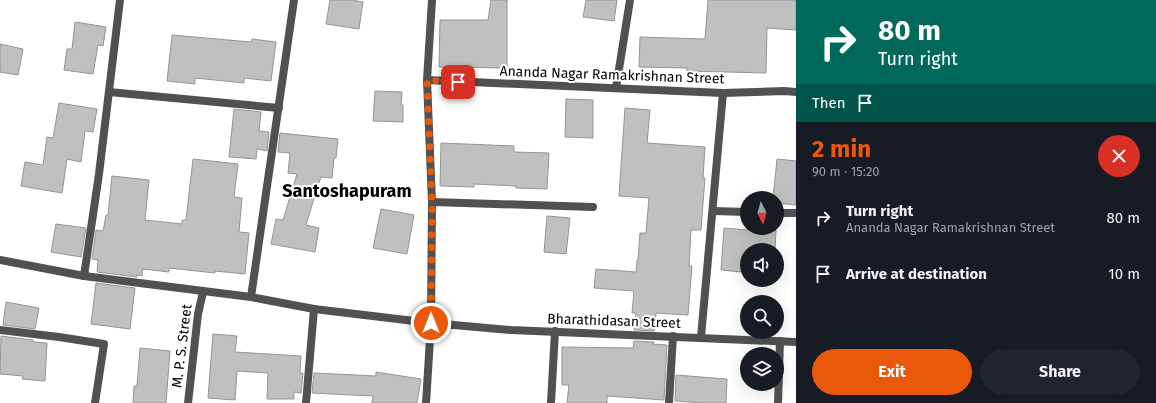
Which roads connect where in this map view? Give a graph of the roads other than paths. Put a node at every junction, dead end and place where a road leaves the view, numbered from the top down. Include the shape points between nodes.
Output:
1 (120, 0) edge
2 (294, 0) edge
3 (432, 0) edge
4 (630, 0) edge
5 (427, 80) junction
6 (616, 88) junction
7 (108, 92) junction
8 (796, 92) edge
9 (723, 93) junction
10 (279, 108) junction
11 (432, 202) junction
12 (593, 207) dead end
13 (713, 211) junction
14 (740, 212) edge
15 (784, 213) edge
16 (796, 213) edge
17 (0, 260) edge
18 (84, 276) junction
19 (203, 292) junction
20 (252, 297) junction
21 (314, 309) junction
22 (431, 323) junction
23 (0, 330) edge
24 (555, 331) junction
25 (673, 336) junction
26 (701, 338) junction
27 (780, 341) junction
28 (796, 342) edge
29 (95, 403) edge
30 (188, 403) edge
31 (306, 403) edge
32 (426, 403) edge
33 (551, 403) edge
34 (669, 403) edge
35 (778, 403) edge

1 - 7 street
2 - 10 street
3 - 5 street
4 - 6 street
5 - 6 street, Ananda Nagar Ramakrishnan Street
5 - 11 street
6 - 9 street, Ananda Nagar Ramakrishnan Street
7 - 10 street
7 - 18 street
8 - 9 street, Ananda Nagar Ramakrishnan Street
9 - 13 street
10 - 20 street
11 - 12 street
11 - 22 street
13 - 14 street
13 - 26 street
15 - 16 street
17 - 18 street, Bharathidasan Street
18 - 19 street, Bharathidasan Street
19 - 20 street, Bharathidasan Street
19 - 30 street, M. P. S. Street via 198,314
20 - 21 street, Bharathidasan Street
21 - 22 street, Bharathidasan Street
21 - 31 street
22 - 24 street, Bharathidasan Street
22 - 32 street
23 - 29 street via 104,344
24 - 25 street, Bharathidasan Street
24 - 33 street
25 - 26 street, Bharathidasan Street
25 - 34 street
26 - 27 street, Bharathidasan Street
27 - 28 street, Bharathidasan Street
27 - 35 street

